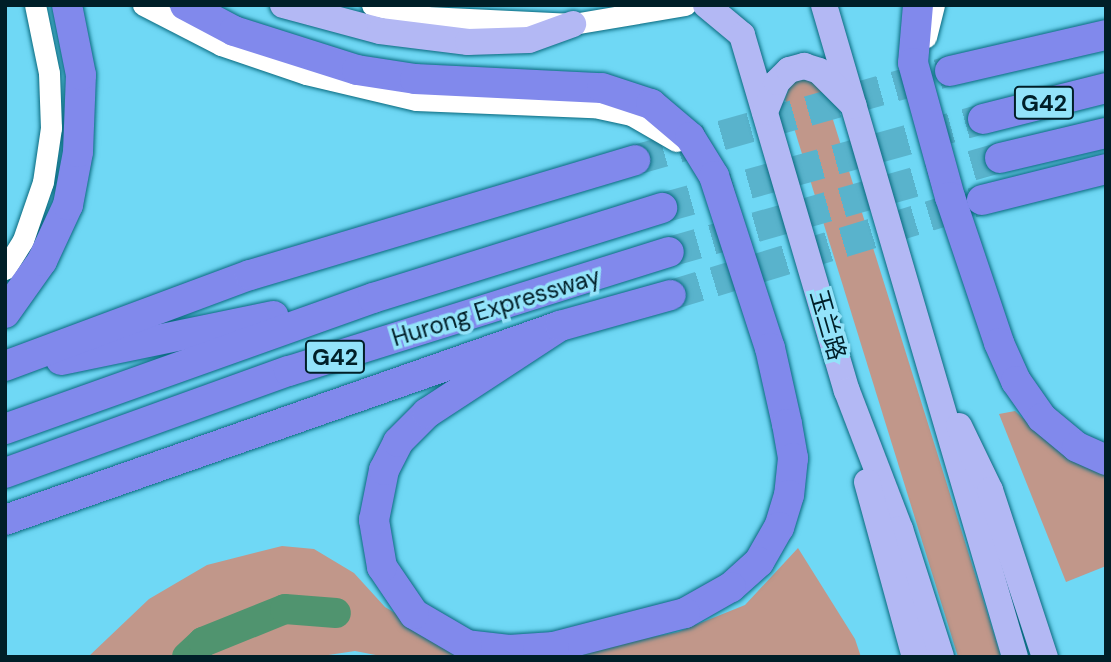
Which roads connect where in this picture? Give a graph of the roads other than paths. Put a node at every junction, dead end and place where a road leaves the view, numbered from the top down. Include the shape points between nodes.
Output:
1 (35, 5) edge
2 (67, 5) edge
3 (143, 5) edge
4 (185, 5) edge
5 (283, 5) edge
6 (372, 5) edge
7 (685, 5) edge
8 (706, 5) edge
9 (824, 5) edge
10 (918, 5) edge
11 (934, 5) edge
12 (573, 24) junction
13 (1106, 35) edge
14 (950, 71) tunnel mouth
15 (1106, 88) edge
16 (856, 107) junction
17 (765, 112) junction
18 (927, 116) junction
19 (982, 119) tunnel mouth
20 (1106, 133) edge
21 (1000, 158) tunnel mouth
22 (635, 160) tunnel mouth
23 (1106, 169) edge
24 (1106, 177) edge
25 (1029, 188) junction
26 (982, 200) tunnel mouth
27 (662, 208) tunnel mouth
28 (738, 248) junction
29 (669, 252) tunnel mouth
30 (5, 269) edge
31 (671, 295) tunnel mouth
32 (373, 298) junction
33 (5, 313) edge
34 (560, 326) junction
35 (925, 356) junction
36 (5, 368) edge
37 (847, 391) junction
38 (5, 429) edge
39 (1106, 460) edge
40 (5, 473) edge
41 (5, 520) edge
42 (915, 657) edge
43 (941, 657) edge
44 (1015, 657) edge
45 (1045, 657) edge

1 - 30 street via 49,73 51,128 43,182 23,240
2 - 33 highway via 76,37 83,114 68,205 42,261
3 - 28 street via 246,53 306,74 416,100 594,107 631,115 665,131 688,153 710,184
4 - 28 highway via 234,31 357,69 415,79 602,88 651,104 690,137 714,176
5 - 12 main road via 380,31 468,42 529,40
6 - 12 street via 427,18
7 - 12 street
8 - 17 main road, 玉兰路 via 742,35
9 - 16 main road
10 - 18 highway via 913,63
11 - 18 street via 925,40
13 - 14 highway
15 - 19 highway, G42
16 - 17 main road via 819,71 804,66 789,70 777,82
16 - 35 main road
17 - 37 main road, 玉兰路
18 - 39 highway via 950,197 1016,381 1042,418 1077,447
20 - 21 highway, G42
22 - 36 highway via 250,275
23 - 25 highway
24 - 25 highway
25 - 26 highway
27 - 32 highway, Hurong Expressway / G42
28 - 34 highway via 769,348 793,458 779,527 759,562 731,587 685,613 614,635 509,650 467,645 414,614 382,567 374,520 384,470 398,442 427,412
29 - 40 highway, Hurong Expressway / G42 via 289,371
31 - 34 highway
32 - 36 highway
32 - 38 highway, Hurong Expressway / G42
34 - 41 highway
35 - 44 main road
35 - 45 main road via 990,490
37 - 42 main road
37 - 43 main road, 玉兰路 via 900,529

